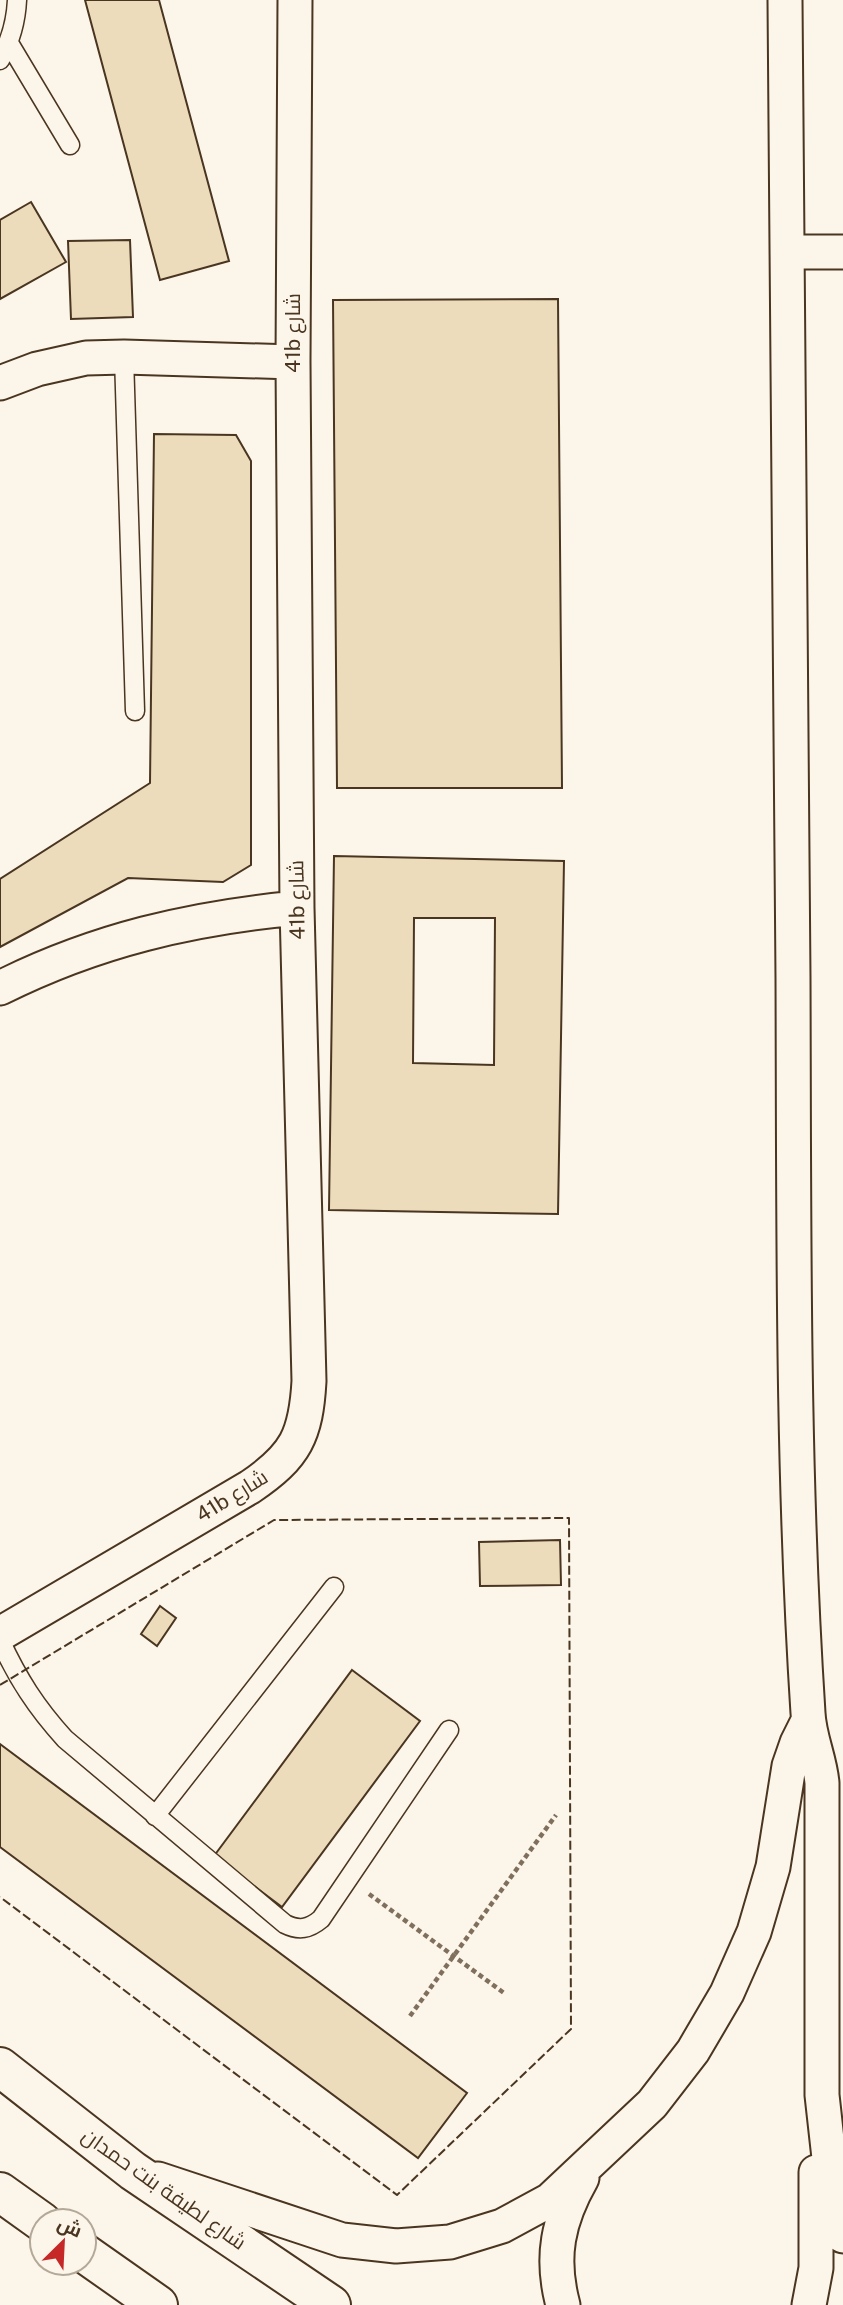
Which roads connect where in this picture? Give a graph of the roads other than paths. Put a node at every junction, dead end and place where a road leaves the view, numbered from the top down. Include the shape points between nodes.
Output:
1 (17, 0) edge
2 (295, 0) edge
3 (785, 0) edge
4 (9, 43) junction
5 (0, 60) edge
6 (70, 145) dead end
7 (789, 252) junction
8 (843, 252) edge
9 (124, 357) junction
10 (293, 362) junction
11 (0, 383) edge
12 (135, 711) dead end
13 (297, 908) junction
14 (0, 988) edge
15 (334, 1587) dead end
16 (0, 1634) edge
17 (0, 1640) edge
18 (808, 1721) junction
19 (449, 1730) dead end
20 (155, 1816) junction
21 (0, 2067) edge
22 (825, 2125) junction
23 (591, 2164) junction
24 (133, 2171) junction
25 (0, 2192) edge
26 (28, 2212) edge
27 (843, 2236) edge
28 (98, 2263) edge
29 (150, 2302) edge
30 (331, 2305) edge
31 (563, 2305) edge
32 (809, 2305) edge

1 - 4 lane
2 - 10 street, 41b شارع
3 - 7 street
4 - 5 lane
4 - 6 lane
7 - 8 street
7 - 18 street via 793,1337
9 - 10 street
9 - 11 street via 86,358
9 - 12 lane
10 - 13 street, 41b شارع
13 - 14 street via 197,920 131,936
13 - 16 street, 41b شارع via 309,1381 307,1413 296,1443 276,1469 250,1487
15 - 20 lane
17 - 20 lane via 16,1675 44,1716
18 - 22 street via 822,1783
18 - 23 street via 789,1766 773,1867 754,1932 727,1993 693,2051 652,2104
19 - 20 lane via 321,1920 304,1929 285,1924
21 - 24 main road, شارع لطيفة بنت حمدان
22 - 27 street
22 - 32 street via 814,2184 816,2268
23 - 24 street via 550,2200 502,2226 450,2242 396,2246 342,2240
23 - 31 street via 570,2200 557,2239 556,2280
24 - 30 main road, شارع لطيفة بنت حمدان
25 - 26 main road
28 - 29 main road

